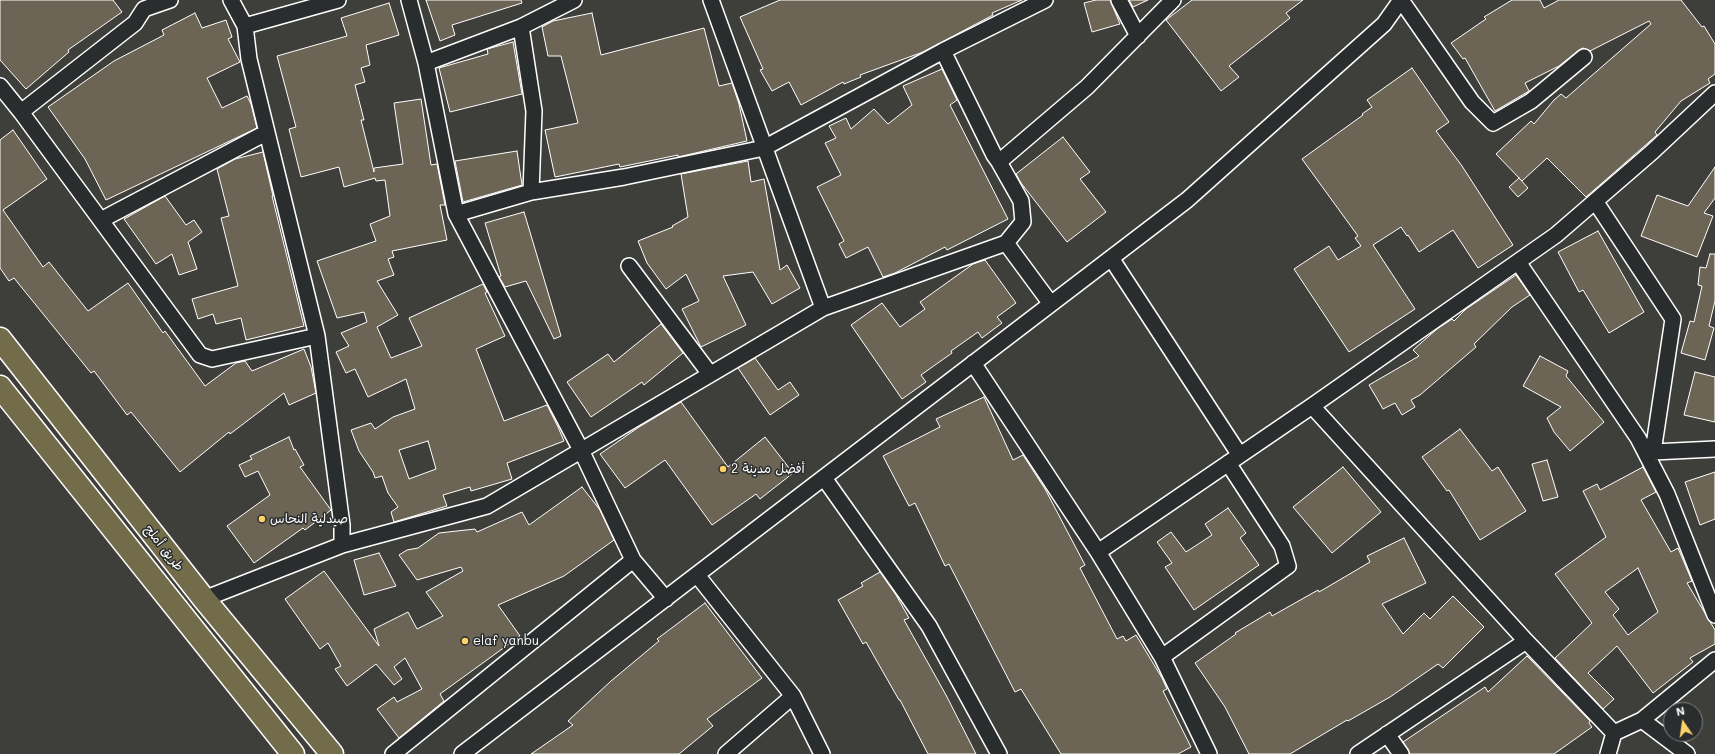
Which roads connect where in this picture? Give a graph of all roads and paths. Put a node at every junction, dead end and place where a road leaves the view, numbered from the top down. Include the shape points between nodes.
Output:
1 (170, 0) edge
2 (231, 0) edge
3 (338, 0) edge
4 (409, 0) edge
5 (574, 0) edge
6 (1045, 0) edge
7 (1119, 0) edge
8 (1173, 0) edge
9 (1401, 0) edge
10 (713, 1) edge
11 (141, 5) edge
12 (245, 26) junction
13 (521, 27) junction
14 (1138, 36) junction
15 (943, 52) junction
16 (1584, 57) dead end
17 (426, 62) junction
18 (0, 86) edge
19 (1715, 93) edge
20 (21, 112) junction
21 (260, 136) dead end
22 (764, 148) junction
23 (999, 162) junction
24 (531, 192) junction
25 (1595, 201) junction
26 (456, 214) junction
27 (101, 220) junction
28 (1006, 242) junction
29 (1111, 258) junction
30 (1518, 262) junction
31 (629, 266) dead end
32 (1051, 304) junction
33 (823, 308) junction
34 (318, 336) junction
35 (0, 339) edge
36 (973, 363) junction
37 (710, 374) junction
38 (0, 388) edge
39 (1312, 406) junction
40 (1638, 438) junction
41 (1715, 449) edge
42 (581, 450) junction
43 (1653, 452) junction
44 (1234, 458) junction
45 (824, 478) junction
46 (342, 545) junction
47 (1098, 552) junction
48 (633, 560) junction
49 (697, 575) junction
50 (1711, 592) edge
51 (204, 599) junction
52 (666, 599) junction
53 (1715, 615) edge
54 (1526, 641) junction
55 (1162, 657) junction
56 (1715, 660) edge
57 (793, 696) junction
58 (1642, 720) junction
59 (1614, 733) junction
60 (1387, 734) junction
61 (293, 754) edge
62 (332, 754) edge
63 (393, 754) edge
64 (462, 754) edge
65 (726, 754) edge
66 (822, 754) edge
67 (999, 754) edge
68 (1210, 754) edge
69 (1358, 754) edge
70 (1401, 754) edge
71 (1608, 754) edge
72 (1687, 754) edge

1 - 11 street
2 - 12 street
3 - 12 street
4 - 17 street
5 - 13 street
6 - 15 street
7 - 14 street
8 - 14 street
9 - 16 street via 1472,102 1493,123 1531,101
9 - 29 street via 1384,24 1268,128 1186,200
10 - 22 street
11 - 20 street via 135,23
12 - 34 street via 249,59
13 - 17 street
13 - 24 street via 534,111
14 - 23 street via 1087,87
15 - 22 street
15 - 23 street
17 - 26 street
18 - 20 street
19 - 25 street
20 - 27 street
21 - 27 street
22 - 24 street via 624,177
22 - 33 street
23 - 28 street via 1021,201 1023,222
24 - 26 street
25 - 30 street via 1556,235
25 - 43 street via 1673,319
26 - 42 street
27 - 34 street via 200,355 212,359
28 - 32 street
28 - 33 street
29 - 32 street
29 - 44 street
30 - 39 street
30 - 40 street
31 - 37 street
32 - 36 street
33 - 37 street
34 - 46 street via 342,525
35 - 51 highway, طريق أملج
36 - 45 street
36 - 47 street
37 - 42 street
38 - 61 highway
39 - 44 street
39 - 54 street
40 - 43 street
40 - 50 street via 1667,494
41 - 43 street
42 - 46 street via 487,506
42 - 48 street
44 - 47 street
44 - 55 street via 1282,546 1288,566
45 - 49 street
45 - 67 street via 929,626
46 - 51 street
47 - 55 street
48 - 52 street
48 - 63 street
49 - 52 street
49 - 57 street
50 - 53 street
51 - 62 highway, طريق أملج
52 - 64 street
54 - 59 street
54 - 60 street
55 - 68 street
56 - 58 street
57 - 65 street
57 - 66 street
58 - 59 street
58 - 72 street
59 - 71 street
60 - 69 street
60 - 70 street

